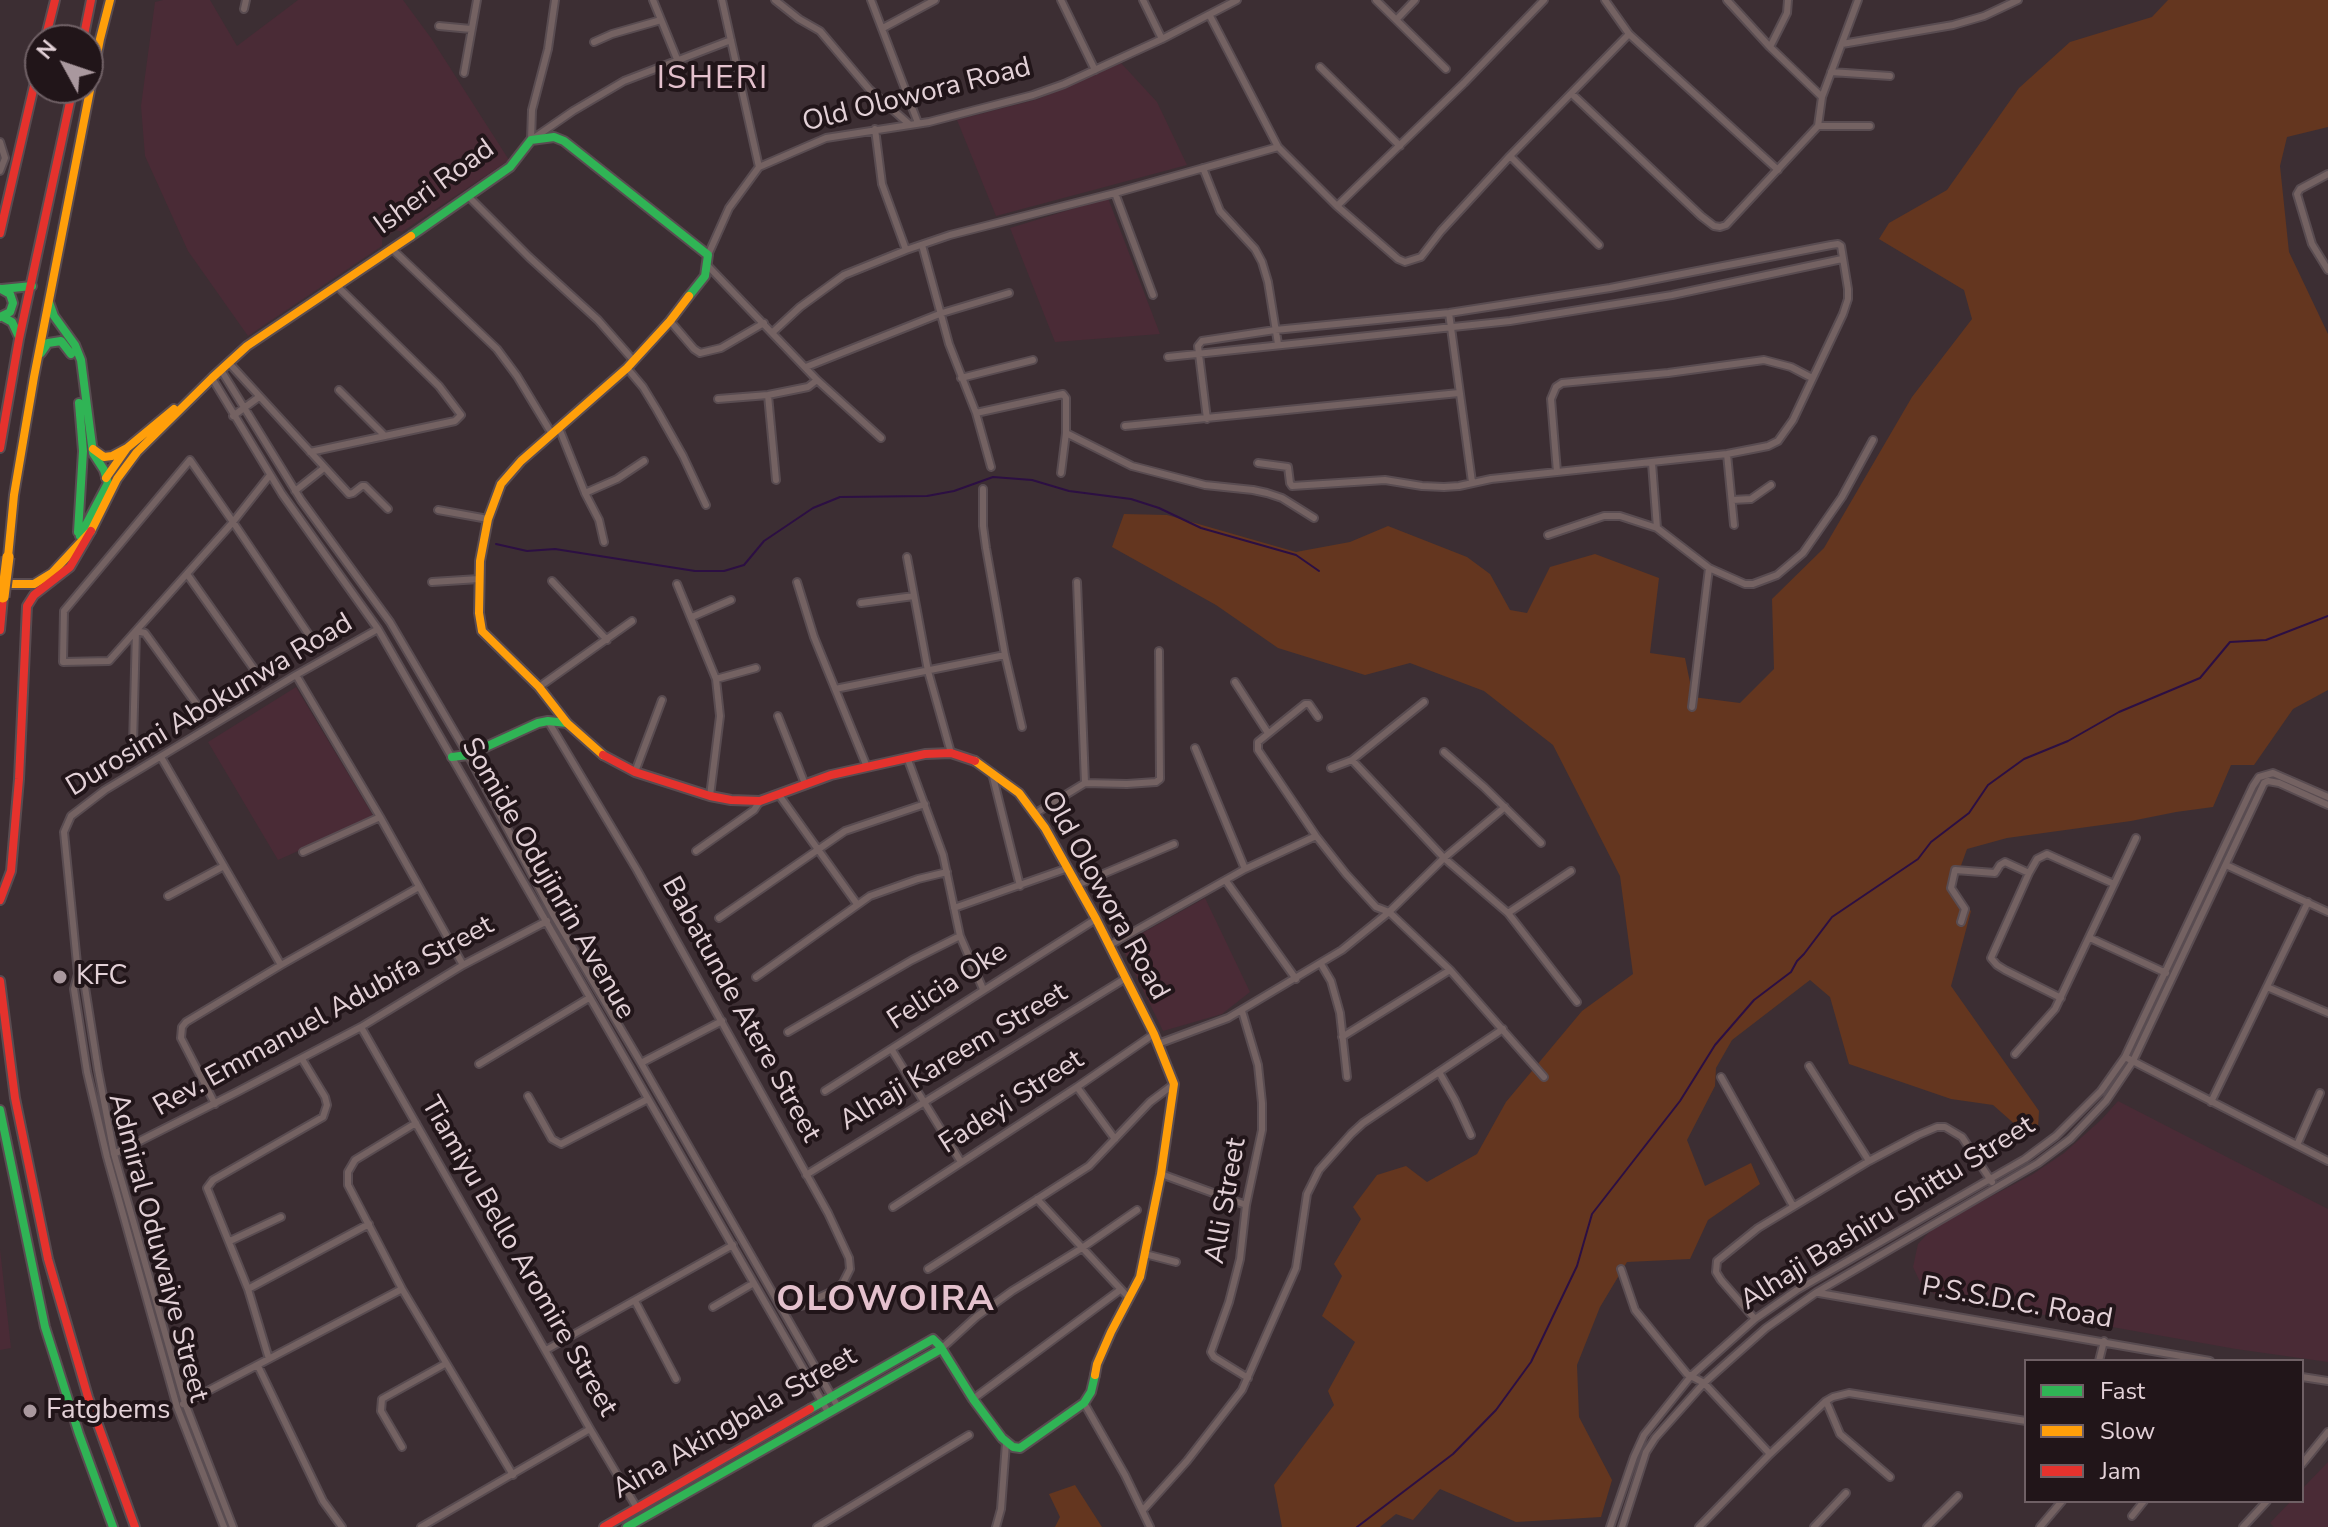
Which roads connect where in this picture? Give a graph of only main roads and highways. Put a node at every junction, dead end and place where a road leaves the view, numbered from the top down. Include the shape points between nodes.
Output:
1 (55, 0) edge
2 (91, 0) edge
3 (110, 0) edge
4 (49, 24) edge
5 (86, 24) edge
6 (30, 104) edge
7 (70, 104) edge
8 (0, 233) edge
9 (708, 260) joint
10 (32, 286) junction
11 (1, 289) edge
12 (49, 294) junction
13 (1, 317) edge
14 (19, 339) junction
15 (34, 377) junction
16 (189, 399) junction
17 (0, 448) edge
18 (92, 448) junction
19 (127, 448) junction
20 (107, 477) junction
21 (91, 531) junction
22 (78, 532) junction
23 (75, 547) junction
24 (0, 584) edge
25 (17, 585) junction
26 (0, 630) edge
27 (567, 723) junction
28 (452, 757) road end
29 (0, 900) edge
30 (0, 981) edge
31 (0, 1110) edge
32 (941, 1349) junction
33 (830, 1404) junction
34 (113, 1527) edge
35 (135, 1527) edge
36 (604, 1527) edge
37 (627, 1527) edge

1 - 4 main road
2 - 5 main road
3 - 12 main road
6 - 8 main road
7 - 10 main road
9 - 16 main road, Isheri Road via 564,141 531,140 510,167 247,346
9 - 27 main road, Old Olowora Road via 697,288 630,364 508,474 488,519 479,624
10 - 11 main road
10 - 14 main road
11 - 13 main road via 13,303
12 - 15 main road
12 - 18 main road via 51,310 81,360
13 - 14 main road via 12,322
14 - 17 main road
15 - 22 main road via 44,348 61,341 73,361 80,415
15 - 26 main road, bridge via 14,495
16 - 19 main road, Isheri Road
16 - 21 main road, Isheri Road via 117,479
18 - 19 main road via 104,457
18 - 20 main road
19 - 20 main road, Isheri Road
20 - 22 main road, Isheri Road
20 - 23 main road
21 - 23 main road, Isheri Road
21 - 29 main road via 70,567 27,606 11,871
22 - 25 main road, Isheri Road via 48,572
23 - 25 main road, Isheri Road via 47,577
24 - 25 main road, Isheri Road
27 - 28 main road via 548,721
27 - 32 main road, Old Olowora Road via 607,759 710,796 760,801 907,756 951,753 992,773 1036,813 1156,1039 1174,1084 1171,1120 1140,1277 1124,1294 1084,1403 1020,1448 1006,1443
30 - 35 main road via 15,1098 48,1259 88,1397
31 - 34 main road via 45,1327
32 - 33 main road, Aina Akingbala Street
32 - 33 main road, Aina Akingbala Street via 933,1339
33 - 36 main road, Aina Akingbala Street
33 - 37 main road, Aina Akingbala Street

